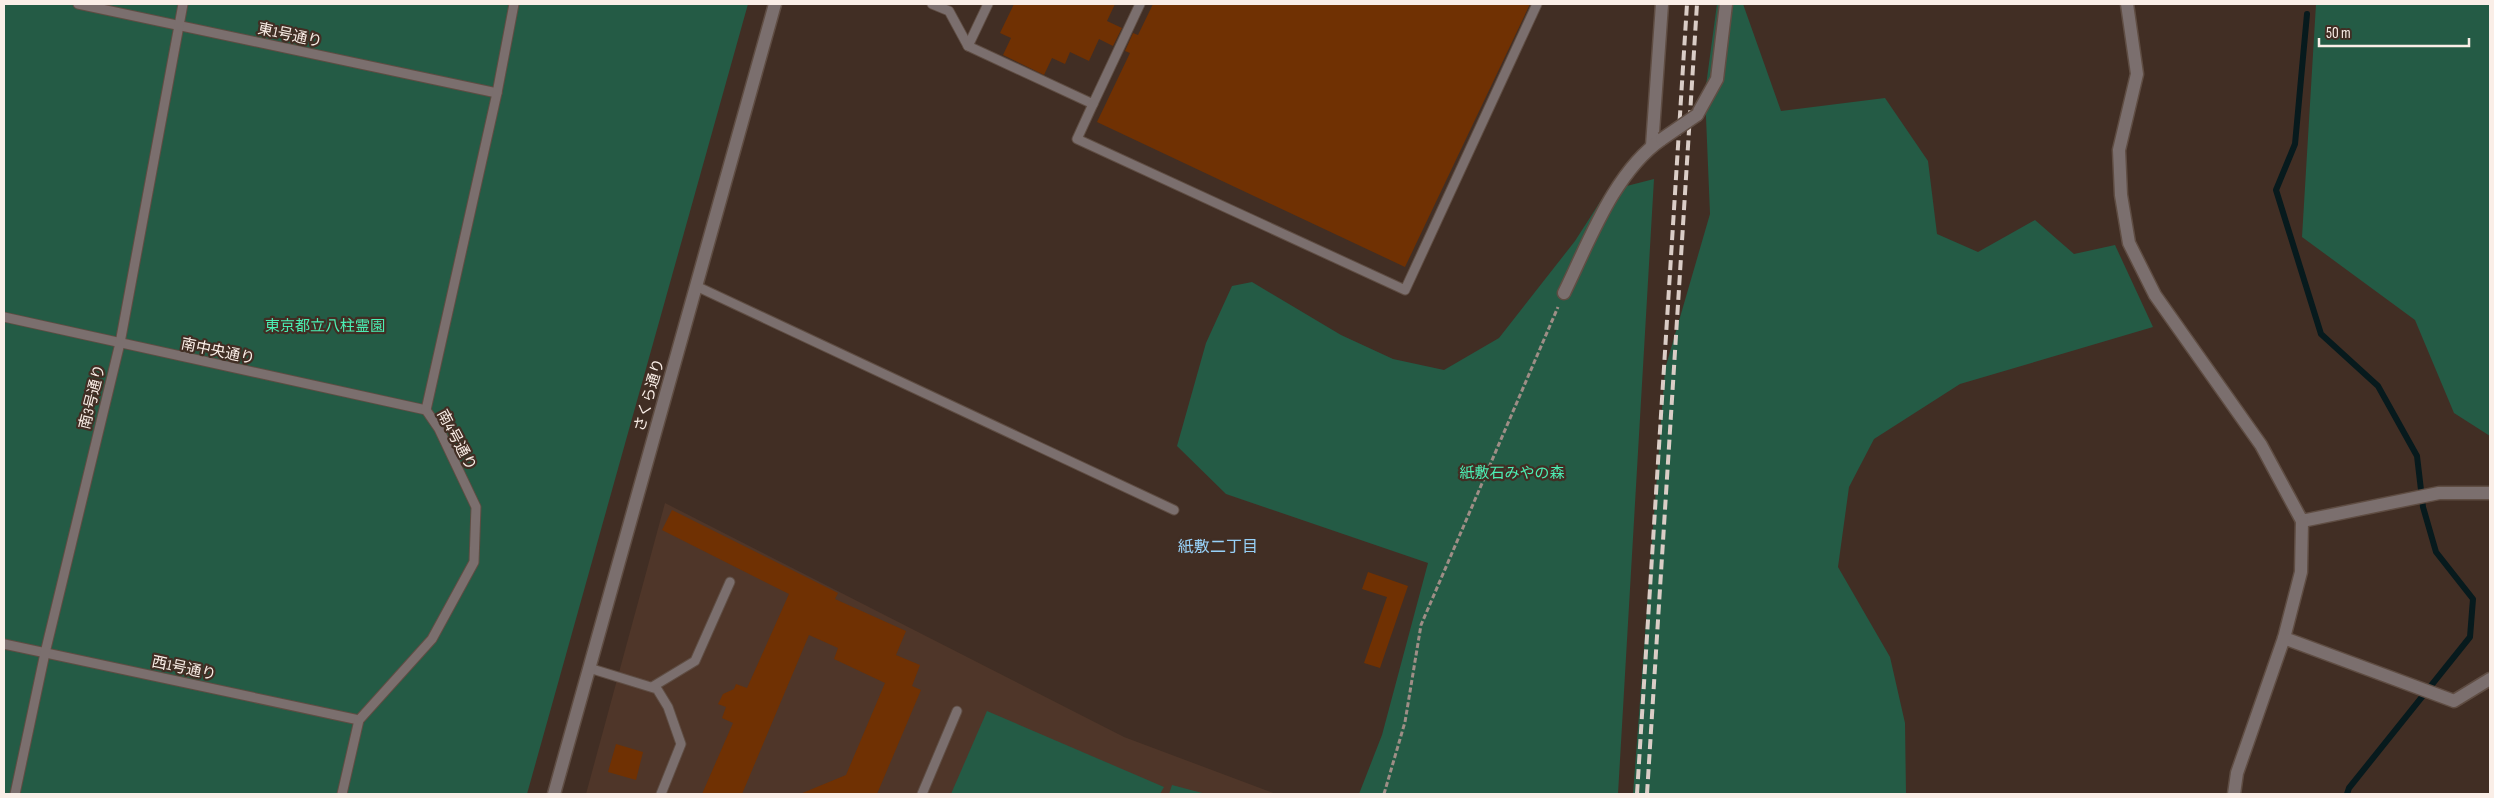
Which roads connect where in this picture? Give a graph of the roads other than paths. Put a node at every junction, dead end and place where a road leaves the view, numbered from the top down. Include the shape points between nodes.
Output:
1 (78, 4) edge
2 (183, 4) edge
3 (514, 4) edge
4 (775, 4) edge
5 (932, 4) edge
6 (988, 4) edge
7 (1140, 4) edge
8 (1537, 4) edge
9 (1662, 4) edge
10 (1726, 4) edge
11 (2127, 4) edge
12 (178, 25) junction
13 (968, 46) junction
14 (497, 93) junction
15 (1093, 104) junction
16 (1657, 143) junction
17 (696, 286) junction
18 (1564, 293) road end
19 (4, 317) edge
20 (120, 343) junction
21 (426, 410) junction
22 (2490, 493) edge
23 (1174, 510) dead end
24 (2302, 521) junction
25 (730, 582) dead end
26 (2284, 638) junction
27 (4, 644) edge
28 (45, 652) junction
29 (589, 668) junction
30 (2490, 680) edge
31 (652, 687) junction
32 (957, 711) dead end
33 (359, 720) junction
34 (15, 794) edge
35 (342, 794) edge
36 (554, 794) edge
37 (661, 794) edge
38 (922, 794) edge
39 (2234, 794) edge

1 - 12 lane, 東1号通り
2 - 12 lane, 南3号通り
3 - 14 lane, 南4号通り
4 - 17 street, さくら通り
5 - 13 lane via 948,11
6 - 13 lane
7 - 15 lane
8 - 15 lane via 1406,290 1077,139
9 - 16 street
10 - 16 street, bridge via 1717,79 1697,114
11 - 24 street via 2137,74 2119,150 2121,195 2130,244 2155,295 2261,445
12 - 14 lane, 東1号通り
12 - 20 lane, 南3号通り
13 - 15 lane
14 - 21 lane, 南4号通り
16 - 18 street via 1633,164 1607,206
17 - 23 lane
17 - 29 street, さくら通り
19 - 20 lane, 南中央通り
20 - 21 lane, 南中央通り
20 - 28 lane, 南3号通り
21 - 33 lane, 南4号通り via 439,429 476,507 474,562 432,639
22 - 24 street via 2439,493
24 - 26 street via 2301,572
25 - 31 lane via 695,661
26 - 30 street via 2454,701
26 - 39 street via 2237,773
27 - 28 lane, 西1号通り
28 - 33 lane, 西1号通り
28 - 34 lane, 南3号通り
29 - 31 lane
29 - 36 street, さくら通り
31 - 37 lane via 657,689 668,707 681,744
32 - 38 lane
33 - 35 lane, 南4号通り

